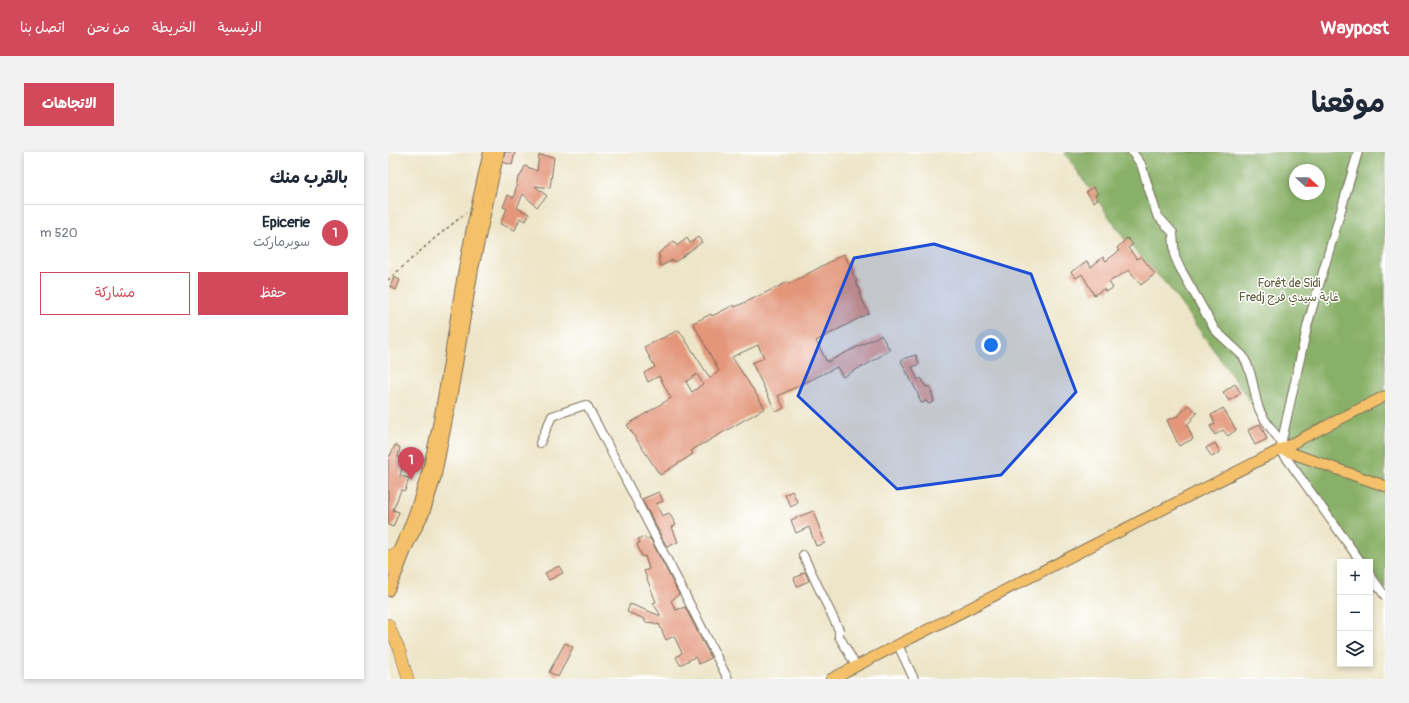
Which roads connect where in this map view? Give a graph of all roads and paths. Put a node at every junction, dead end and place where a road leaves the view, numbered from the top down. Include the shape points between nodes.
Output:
1 (489, 152) edge
2 (499, 152) edge
3 (1132, 152) edge
4 (1358, 152) edge
5 (466, 213) dead end
6 (388, 280) edge
7 (1385, 396) edge
8 (540, 443) dead end
9 (1281, 446) junction
10 (1385, 486) edge
11 (405, 544) junction
12 (392, 554) edge
13 (803, 555) dead end
14 (1359, 559) edge
15 (388, 570) edge
16 (1373, 579) edge
17 (388, 591) edge
18 (1385, 596) edge
19 (388, 624) edge
20 (388, 635) edge
21 (898, 645) junction
22 (856, 666) junction
23 (402, 679) edge
24 (408, 679) edge
25 (728, 679) edge
26 (831, 679) edge
27 (914, 679) edge

1 - 11 main road via 466,256 430,459
2 - 11 main road via 473,269 438,466 428,503
3 - 9 street via 1141,164 1157,215 1173,233 1175,257 1180,268 1215,330 1246,360 1261,412
4 - 9 street via 1308,322
5 - 6 path
7 - 9 main road
8 - 25 street via 552,416 585,405 588,407
9 - 10 main road
9 - 14 street
9 - 21 main road
11 - 12 main road
11 - 17 main road via 397,573
12 - 15 main road
13 - 22 street via 839,630 839,636
16 - 18 street
19 - 24 highway via 400,651
20 - 23 highway
21 - 22 main road
21 - 27 street
22 - 26 main road

